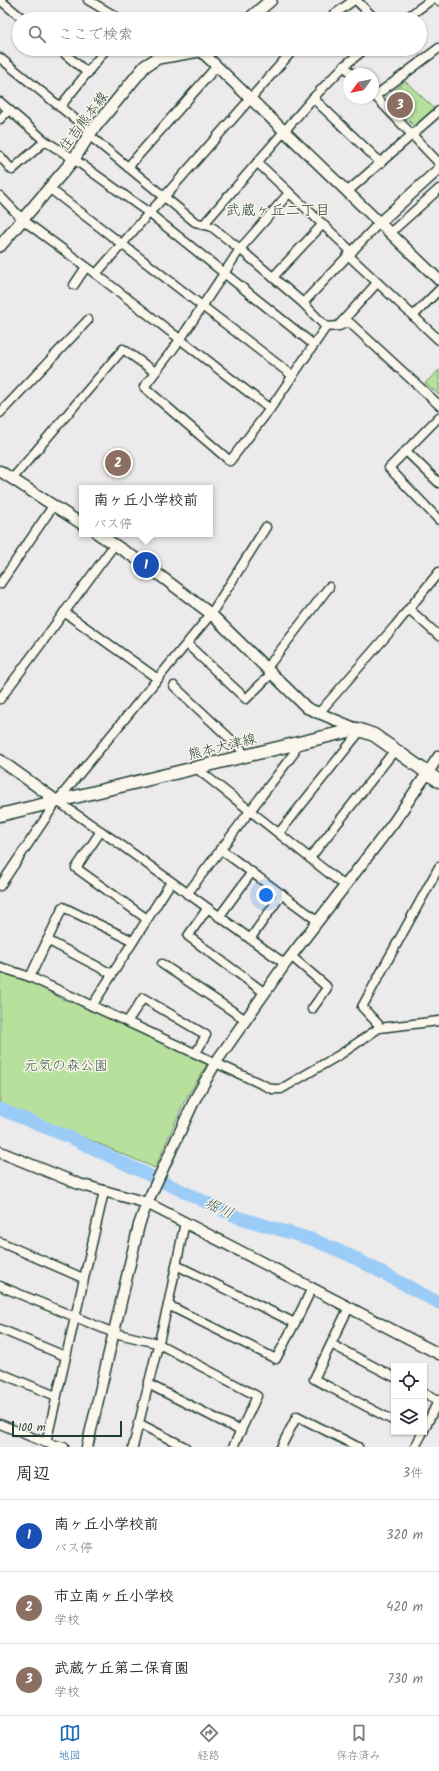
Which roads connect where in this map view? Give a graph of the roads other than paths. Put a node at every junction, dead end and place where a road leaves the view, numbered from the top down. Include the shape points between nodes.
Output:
1 (0, 0) edge
2 (88, 0) edge
3 (271, 0) edge
4 (355, 0) edge
5 (431, 0) edge
6 (14, 12) edge
7 (108, 12) edge
8 (257, 12) edge
9 (338, 12) edge
10 (368, 12) edge
11 (415, 12) edge
12 (439, 48) edge
13 (67, 56) edge
14 (101, 56) edge
15 (163, 56) edge
16 (210, 56) edge
17 (288, 56) edge
18 (356, 56) edge
19 (0, 58) edge
20 (217, 66) junction
21 (344, 66) joint
22 (88, 73) junction
23 (379, 91) edge
24 (250, 98) junction
25 (313, 98) junction
26 (379, 100) edge
27 (0, 102) edge
28 (60, 108) junction
29 (9, 110) junction
30 (439, 111) edge
31 (0, 119) edge
32 (284, 131) junction
33 (91, 134) junction
34 (413, 134) junction
35 (45, 141) junction
36 (0, 156) edge
37 (74, 159) junction
38 (258, 163) junction
39 (381, 163) junction
40 (439, 163) edge
41 (128, 167) junction
42 (439, 169) edge
43 (49, 188) junction
44 (439, 189) edge
45 (347, 192) junction
46 (289, 193) junction
47 (0, 196) edge
48 (164, 197) junction
49 (149, 213) junction
50 (22, 220) junction
51 (380, 223) junction
52 (323, 224) junction
53 (203, 225) junction
54 (390, 233) junction
55 (122, 244) junction
56 (0, 246) edge
57 (240, 249) junction
58 (350, 254) junction
59 (86, 267) junction
60 (225, 272) junction
61 (96, 274) junction
62 (273, 277) junction
63 (439, 280) edge
64 (377, 283) junction
65 (74, 285) dead end
66 (439, 290) edge
67 (303, 303) junction
68 (202, 306) junction
69 (413, 316) junction
70 (88, 320) dead end
71 (339, 326) junction
72 (326, 327) junction
73 (180, 340) junction
74 (439, 340) edge
75 (314, 345) junction
76 (155, 372) junction
77 (293, 376) junction
78 (439, 405) edge
79 (270, 409) junction
80 (0, 413) edge
81 (439, 417) edge
82 (406, 451) junction
83 (0, 471) edge
84 (12, 479) junction
85 (438, 480) edge
86 (53, 506) junction
87 (439, 520) edge
88 (79, 522) edge
89 (266, 527) dead end
90 (103, 537) edge
91 (114, 544) junction
92 (438, 574) edge
93 (0, 584) edge
94 (329, 587) dead end
95 (408, 609) junction
96 (64, 612) junction
97 (211, 614) junction
98 (439, 636) edge
99 (187, 644) junction
100 (269, 671) junction
101 (158, 679) junction
102 (174, 686) dead end
103 (0, 699) edge
104 (318, 714) junction
105 (359, 729) junction
106 (296, 744) junction
107 (394, 750) junction
108 (244, 756) junction
109 (439, 756) edge
110 (0, 760) edge
111 (196, 768) junction
112 (427, 773) junction
113 (439, 781) edge
114 (58, 801) junction
115 (250, 810) junction
116 (0, 815) edge
117 (101, 831) junction
118 (279, 833) junction
119 (220, 849) junction
120 (310, 858) junction
121 (439, 867) edge
122 (252, 872) junction
123 (171, 882) junction
124 (0, 886) edge
125 (345, 886) junction
126 (187, 894) junction
127 (282, 894) junction
128 (207, 908) junction
129 (219, 917) junction
130 (147, 919) junction
131 (318, 920) junction
132 (250, 939) junction
133 (47, 940) junction
134 (133, 941) junction
135 (288, 960) junction
136 (162, 964) dead end
137 (0, 968) edge
138 (112, 974) junction
139 (30, 977) junction
140 (265, 993) junction
141 (92, 1006) junction
142 (312, 1009) dead end
143 (246, 1020) junction
144 (127, 1022) junction
145 (439, 1022) edge
146 (379, 1028) junction
147 (196, 1053) junction
148 (216, 1062) junction
149 (0, 1152) edge
150 (104, 1192) junction
151 (147, 1203) junction
152 (185, 1222) junction
153 (0, 1242) edge
154 (176, 1265) junction
155 (83, 1278) junction
156 (0, 1286) edge
157 (312, 1288) junction
158 (168, 1305) junction
159 (349, 1307) junction
160 (74, 1318) junction
161 (294, 1324) junction
162 (0, 1329) edge
163 (114, 1333) junction
164 (157, 1343) junction
165 (331, 1344) junction
166 (439, 1354) edge
167 (65, 1356) junction
168 (0, 1373) edge
169 (391, 1375) edge
170 (148, 1384) junction
171 (427, 1394) edge
172 (56, 1396) junction
173 (439, 1400) edge
174 (391, 1419) edge
175 (427, 1421) edge
176 (138, 1423) junction
177 (0, 1424) edge
178 (241, 1432) junction
179 (420, 1435) edge
180 (46, 1443) junction
181 (64, 1447) edge
182 (87, 1447) edge
183 (133, 1447) edge
184 (185, 1447) edge
185 (233, 1447) edge
186 (281, 1447) edge
187 (358, 1447) edge
188 (416, 1447) edge

1 - 6 street
2 - 7 street
3 - 8 main road
4 - 9 street
4 - 10 street
5 - 11 street
12 - 23 street
13 - 22 street
14 - 22 street
15 - 33 main road, 住吉熊本線 via 145,66
16 - 20 street
17 - 24 street
18 - 21 street
19 - 28 street
20 - 24 street
20 - 41 street
21 - 25 street
22 - 28 street
24 - 32 street
24 - 48 street
25 - 32 street
25 - 39 street
26 - 34 street
27 - 29 street
28 - 33 street
29 - 31 street
29 - 35 street
30 - 34 street
32 - 38 street
32 - 45 street
33 - 37 main road, 住吉熊本線
33 - 41 street
34 - 39 street
34 - 40 street
35 - 36 street via 12,170
35 - 37 street
37 - 43 main road, 住吉熊本線
37 - 49 street
38 - 46 street
38 - 53 street
39 - 45 street
41 - 48 street
42 - 51 street
43 - 50 main road, 住吉熊本線
43 - 55 street
44 - 54 street
45 - 51 street
46 - 52 street
46 - 57 street
47 - 50 street
48 - 49 street
48 - 53 street via 195,222
49 - 55 street
49 - 60 street
50 - 56 main road, 住吉熊本線
50 - 59 street
51 - 54 street
51 - 58 street
52 - 58 street
52 - 62 street
53 - 57 street via 212,227
54 - 63 street
55 - 61 street
55 - 68 street
57 - 60 street
57 - 62 street
58 - 64 street
58 - 67 street
59 - 61 street
59 - 65 street
60 - 68 street
60 - 75 street
61 - 73 street
62 - 67 street
64 - 69 street
64 - 71 street
66 - 69 street
67 - 72 street
68 - 73 street
68 - 77 street
69 - 74 street
70 - 80 street
71 - 72 street
71 - 78 street via 349,322
72 - 75 street
73 - 76 street
73 - 79 street
75 - 77 street
76 - 79 street via 144,388 230,461
76 - 84 street via 123,349
77 - 79 street
81 - 82 street
82 - 85 street
82 - 87 street via 389,468
83 - 84 street
84 - 86 street
86 - 88 street
86 - 93 street
89 - 97 street
90 - 91 street
91 - 96 street
91 - 97 street
92 - 95 street
94 - 100 street
95 - 98 street
95 - 104 street
96 - 101 street
96 - 103 street
97 - 99 street
97 - 100 street
99 - 100 street via 246,699
99 - 101 street
100 - 104 street via 297,700
101 - 114 street
102 - 108 street via 241,750
104 - 105 street
105 - 106 main road, 熊本大津線
105 - 107 main road via 374,735
105 - 118 street
106 - 108 main road, 熊本大津線
106 - 115 street via 294,753
107 - 112 main road
107 - 120 street
108 - 111 main road, 熊本大津線
109 - 112 street
110 - 114 street
111 - 114 main road, 熊本大津線
111 - 115 street
112 - 113 main road
112 - 125 street via 394,822
114 - 116 main road, 熊本大津線
114 - 117 street
114 - 124 street
115 - 118 street
115 - 119 street
117 - 123 street
117 - 130 street via 76,868
118 - 120 street
119 - 122 street
119 - 126 street
120 - 125 street
121 - 146 street via 362,1007
122 - 127 street
122 - 129 street
123 - 126 street
123 - 130 street
125 - 131 street
126 - 128 street
127 - 131 street
127 - 132 street
128 - 129 street
128 - 140 street via 188,936
129 - 132 street
130 - 134 street
131 - 135 street
132 - 135 street
133 - 134 street via 63,907
133 - 138 street
133 - 139 street
134 - 138 street
135 - 140 street
135 - 142 street via 327,988
136 - 143 street
137 - 139 street
138 - 141 street
139 - 141 street
140 - 143 street
141 - 144 street
143 - 148 street
144 - 147 street
144 - 147 street via 142,998 206,1035
145 - 146 street
146 - 148 street via 281,1089 272,1089
147 - 148 street
148 - 151 street via 195,1099
149 - 150 street via 62,1178
150 - 151 street
150 - 155 street
151 - 152 street
151 - 163 street via 139,1226
152 - 154 street
152 - 157 street
153 - 155 street
154 - 158 street
154 - 161 street
155 - 160 street
156 - 160 street
157 - 159 street
157 - 161 street
158 - 161 street via 276,1359
158 - 164 street
159 - 165 street
159 - 166 street
160 - 163 street
160 - 167 street
162 - 167 street
163 - 164 street
163 - 182 street
164 - 170 street
164 - 178 street via 257,1396
165 - 169 street
165 - 174 street via 314,1379
167 - 172 street
168 - 172 street
170 - 176 street
170 - 178 street
171 - 173 street
172 - 180 street
173 - 175 street
176 - 183 street
176 - 184 street
177 - 180 street
178 - 185 street
179 - 188 street
180 - 181 street
186 - 187 street via 297,1416

